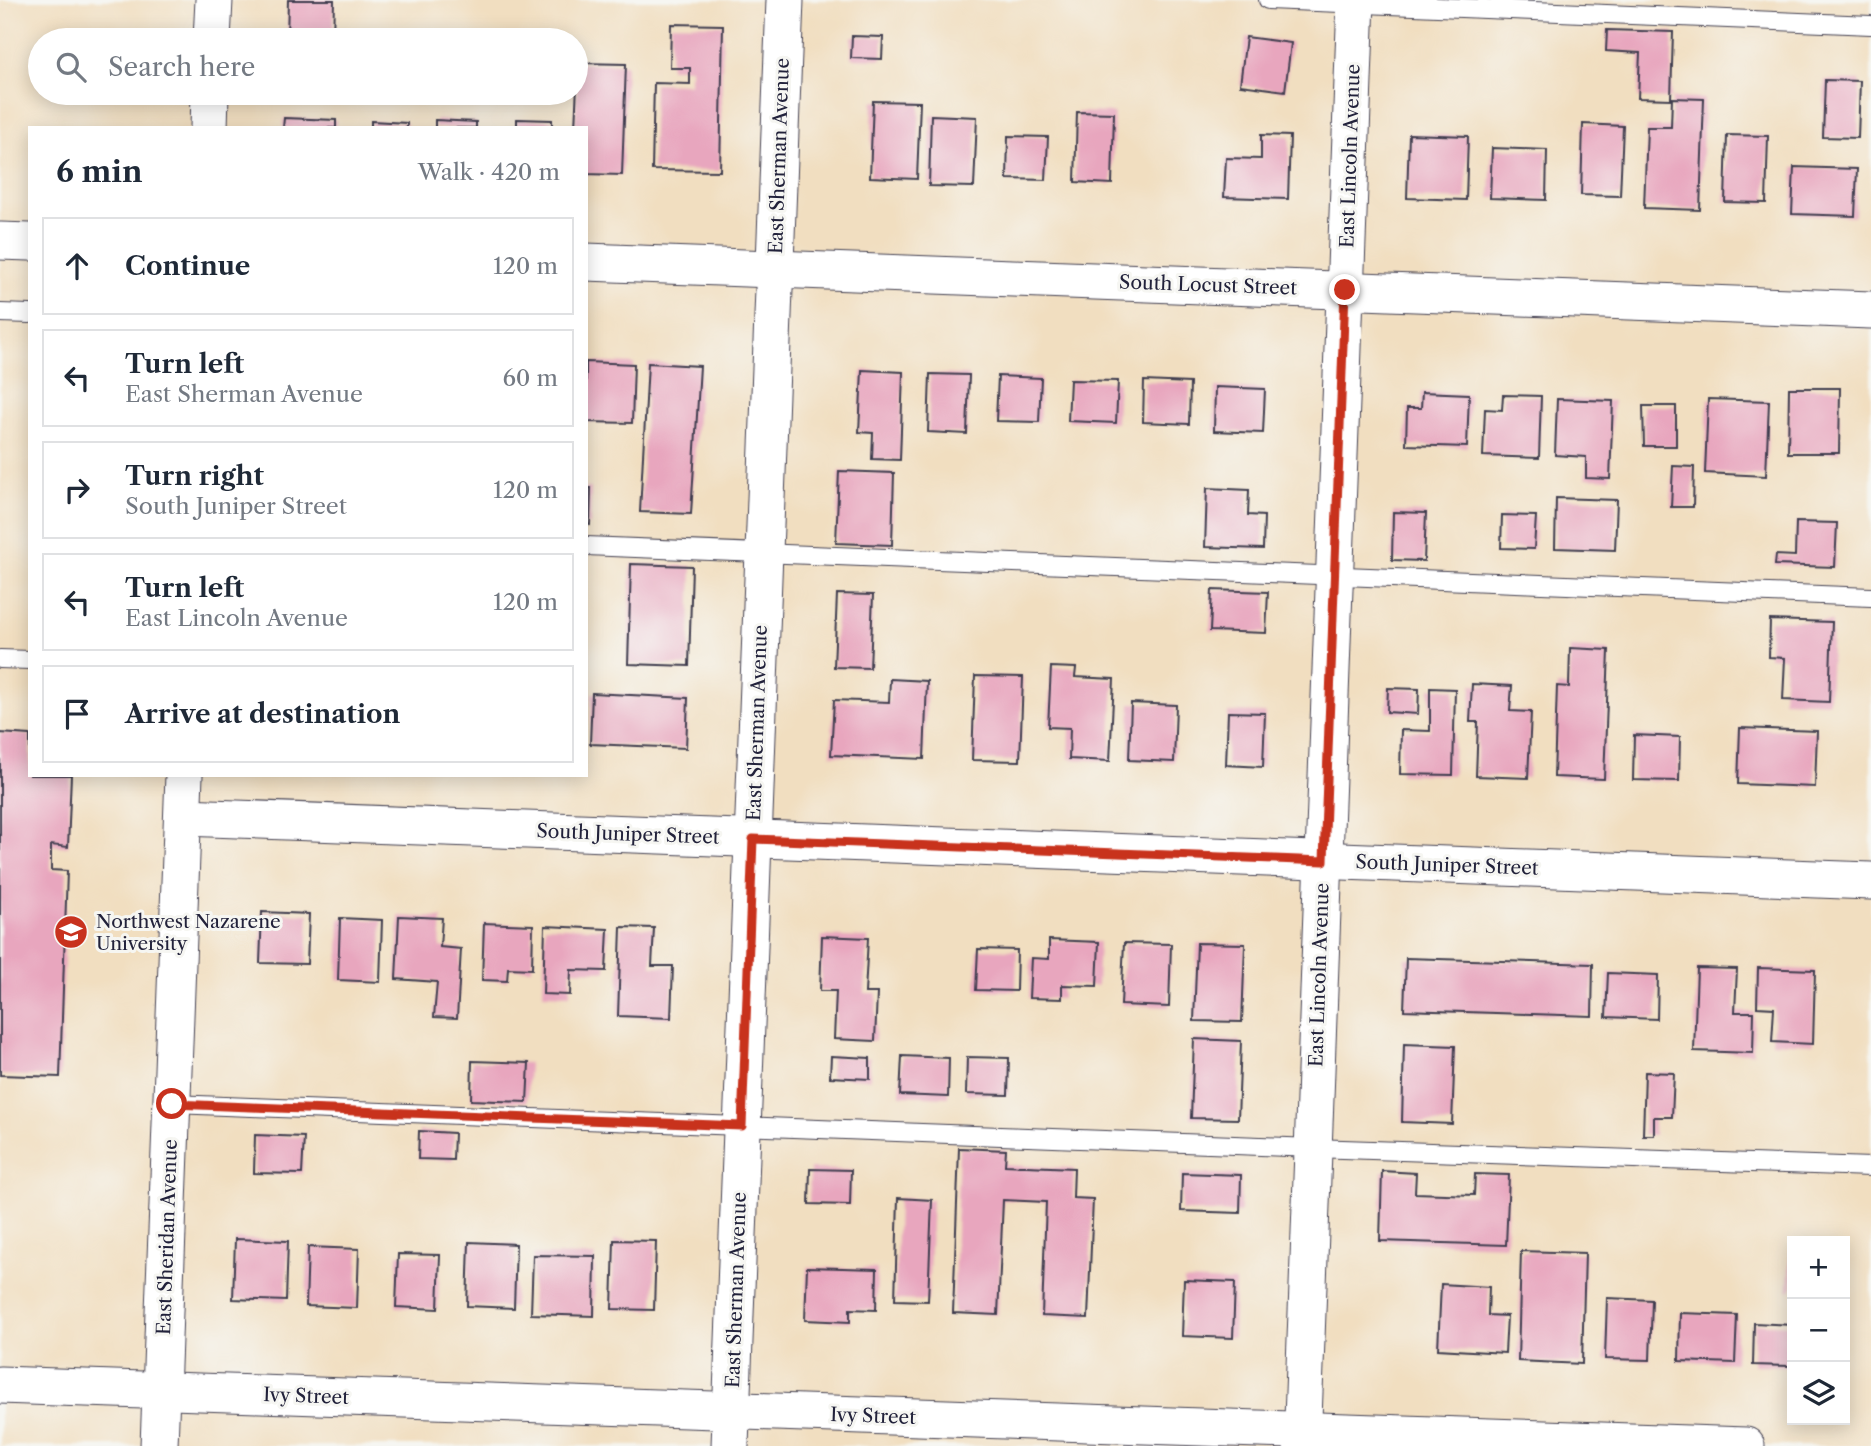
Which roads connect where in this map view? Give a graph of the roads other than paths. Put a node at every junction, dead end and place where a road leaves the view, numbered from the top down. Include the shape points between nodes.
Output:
1 (214, 0) edge
2 (785, 0) edge
3 (1268, 0) edge
4 (1356, 1) edge
5 (1871, 25) edge
6 (213, 28) edge
7 (210, 105) edge
8 (209, 126) edge
9 (0, 241) edge
10 (28, 242) edge
11 (588, 261) edge
12 (775, 268) junction
13 (1345, 290) junction
14 (1871, 310) edge
15 (0, 313) edge
16 (28, 314) edge
17 (588, 546) edge
18 (764, 554) junction
19 (1334, 575) junction
20 (1871, 597) edge
21 (0, 659) edge
22 (28, 660) edge
23 (184, 777) edge
24 (183, 817) junction
25 (753, 839) junction
26 (1324, 861) junction
27 (1871, 881) edge
28 (172, 1104) junction
29 (742, 1126) junction
30 (1313, 1148) junction
31 (1871, 1167) edge
32 (0, 1385) edge
33 (161, 1390) junction
34 (730, 1428) edge
35 (1302, 1438) edge
36 (159, 1446) edge
37 (1746, 1446) edge

1 - 6 street
2 - 12 street, East Sherman Avenue
3 - 4 lane
4 - 5 lane
4 - 13 street, East Lincoln Avenue
7 - 8 street
9 - 10 street
11 - 12 street, South Locust Street
12 - 13 street, South Locust Street
12 - 18 street, East Sherman Avenue
13 - 14 street, South Locust Street
13 - 19 street, East Lincoln Avenue
15 - 16 lane
17 - 18 lane
18 - 19 lane
18 - 25 street, East Sherman Avenue
19 - 20 lane
19 - 26 street, East Lincoln Avenue
21 - 22 lane
23 - 24 street, East Sheridan Avenue
24 - 25 street, South Juniper Street
24 - 28 street, East Sheridan Avenue
25 - 26 street, South Juniper Street
25 - 29 street, East Sherman Avenue
26 - 27 street, South Juniper Street
26 - 30 street, East Lincoln Avenue
28 - 29 lane
28 - 33 street, East Sheridan Avenue
29 - 30 lane
29 - 34 street, East Sherman Avenue
30 - 31 lane
30 - 35 street, East Lincoln Avenue
32 - 33 street, Ivy Street
33 - 34 street, Ivy Street
33 - 36 street, East Sheridan Avenue
34 - 35 street, Ivy Street
35 - 37 street, Ivy Street

